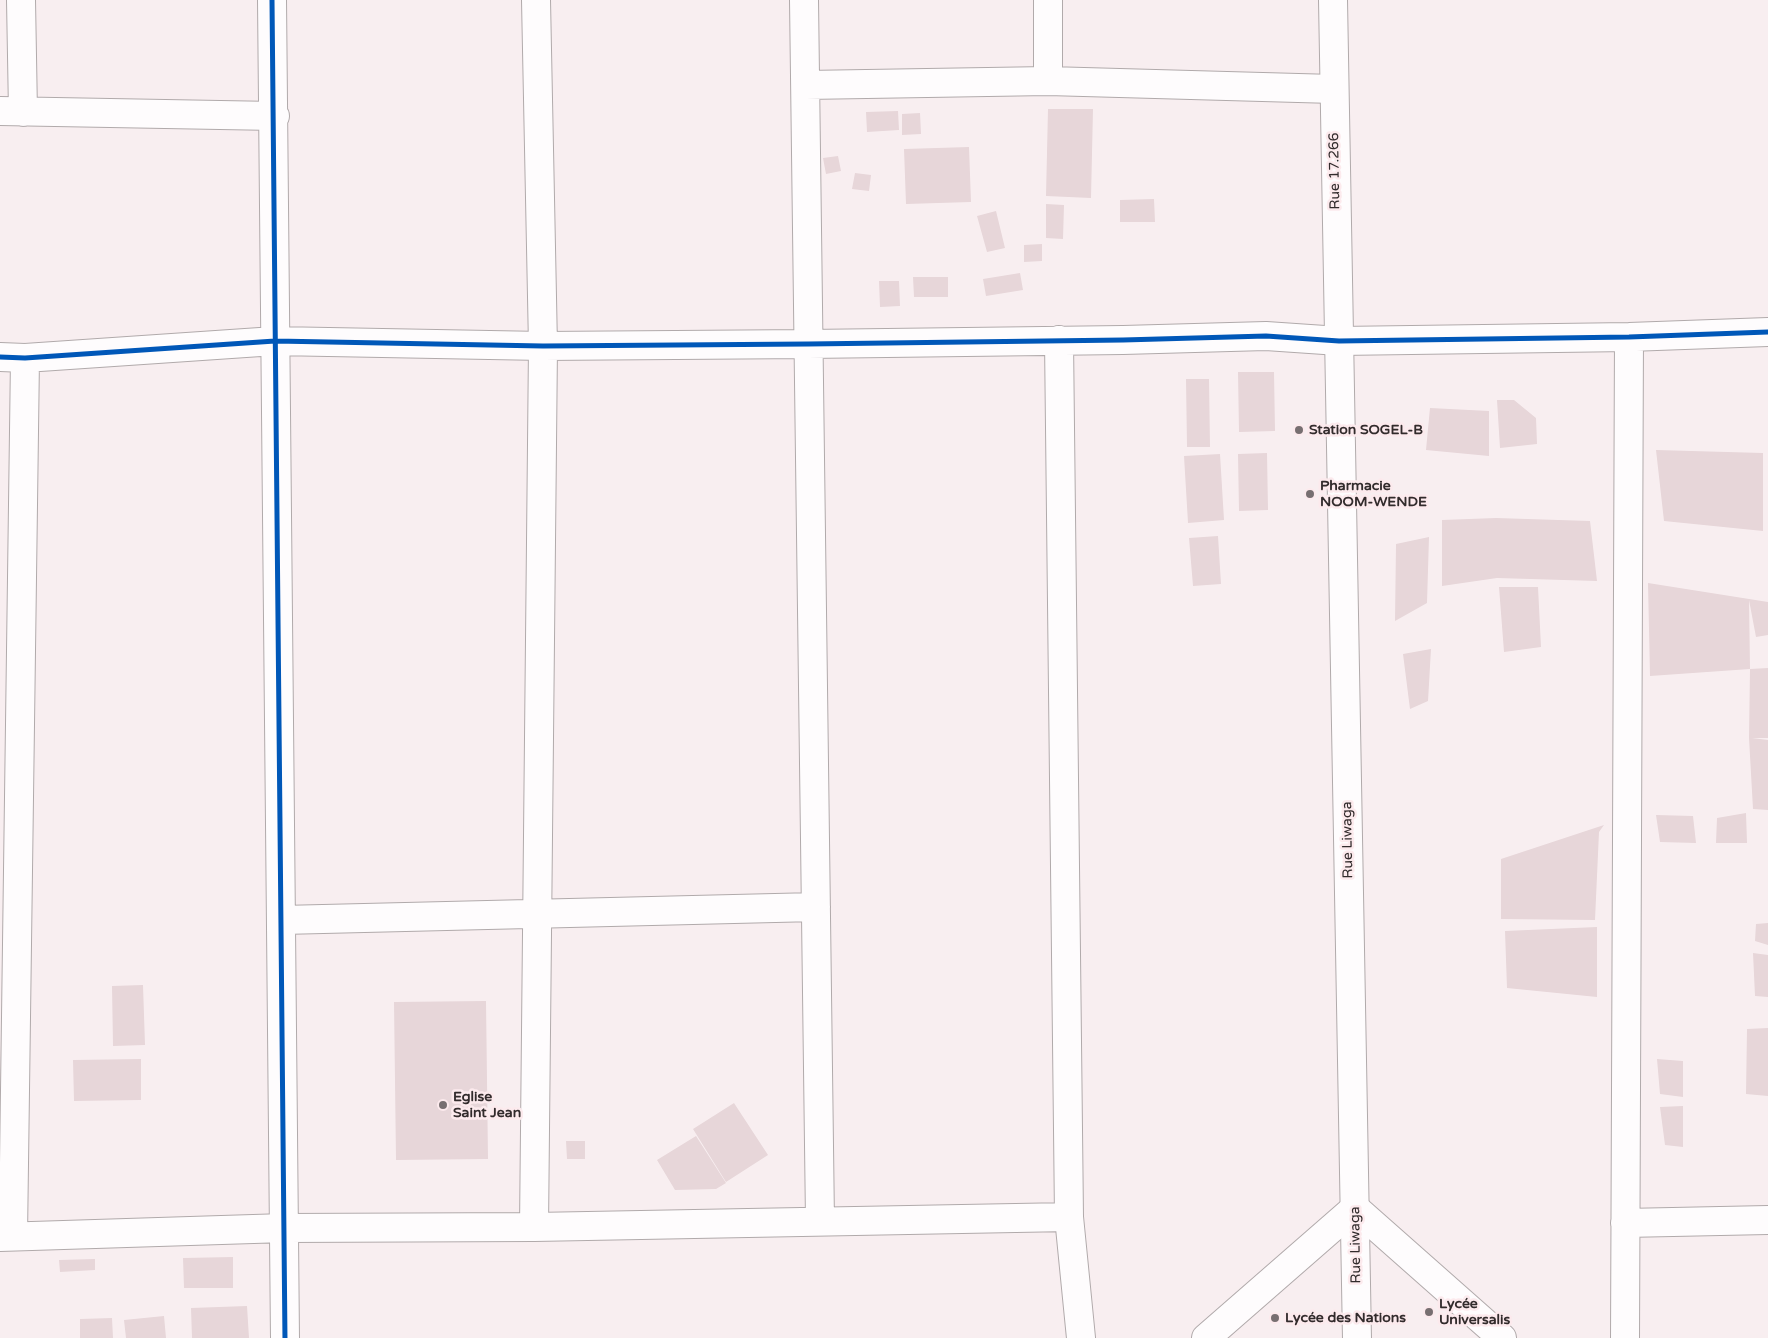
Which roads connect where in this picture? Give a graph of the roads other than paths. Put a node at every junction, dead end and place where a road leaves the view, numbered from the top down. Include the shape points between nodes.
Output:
1 (21, 0) edge
2 (272, 0) edge
3 (536, 0) edge
4 (804, 0) edge
5 (1048, 0) edge
6 (1333, 0) edge
7 (1048, 81) junction
8 (806, 85) junction
9 (1334, 89) junction
10 (11, 111) edge
11 (275, 116) junction
12 (1768, 332) edge
13 (1629, 337) junction
14 (275, 340) junction
15 (1059, 340) junction
16 (1339, 342) junction
17 (808, 344) junction
18 (543, 346) junction
19 (12, 357) edge
20 (816, 908) junction
21 (537, 914) junction
22 (282, 920) junction
23 (1355, 1208) junction
24 (1069, 1216) junction
25 (820, 1220) junction
26 (1768, 1220) edge
27 (1625, 1223) junction
28 (534, 1227) junction
29 (285, 1228) junction
30 (6, 1237) edge
31 (285, 1338) edge
32 (1081, 1338) edge
33 (1206, 1338) edge
34 (1357, 1338) edge
35 (1502, 1338) edge
36 (1625, 1338) edge

1 - 10 street
2 - 11 street
3 - 18 street
4 - 8 street
5 - 7 street
6 - 9 street, Rue 17.266
7 - 8 street
7 - 9 street
8 - 17 street
9 - 16 street, Rue 17.266
10 - 11 street
11 - 14 street
12 - 13 street
13 - 16 street
13 - 27 street
14 - 18 street
14 - 19 street
14 - 22 street
15 - 16 street via 1266,336
15 - 17 street
15 - 24 street
16 - 23 street, Rue Liwaga
17 - 18 street
17 - 20 street
18 - 21 street
19 - 30 street
20 - 21 street
20 - 25 street
21 - 22 street
21 - 28 street
22 - 29 street
23 - 33 street
23 - 34 street, Rue Liwaga
23 - 35 street
24 - 25 street
24 - 32 street
25 - 28 street
26 - 27 street
27 - 36 street
28 - 29 street
29 - 30 street
29 - 31 street

